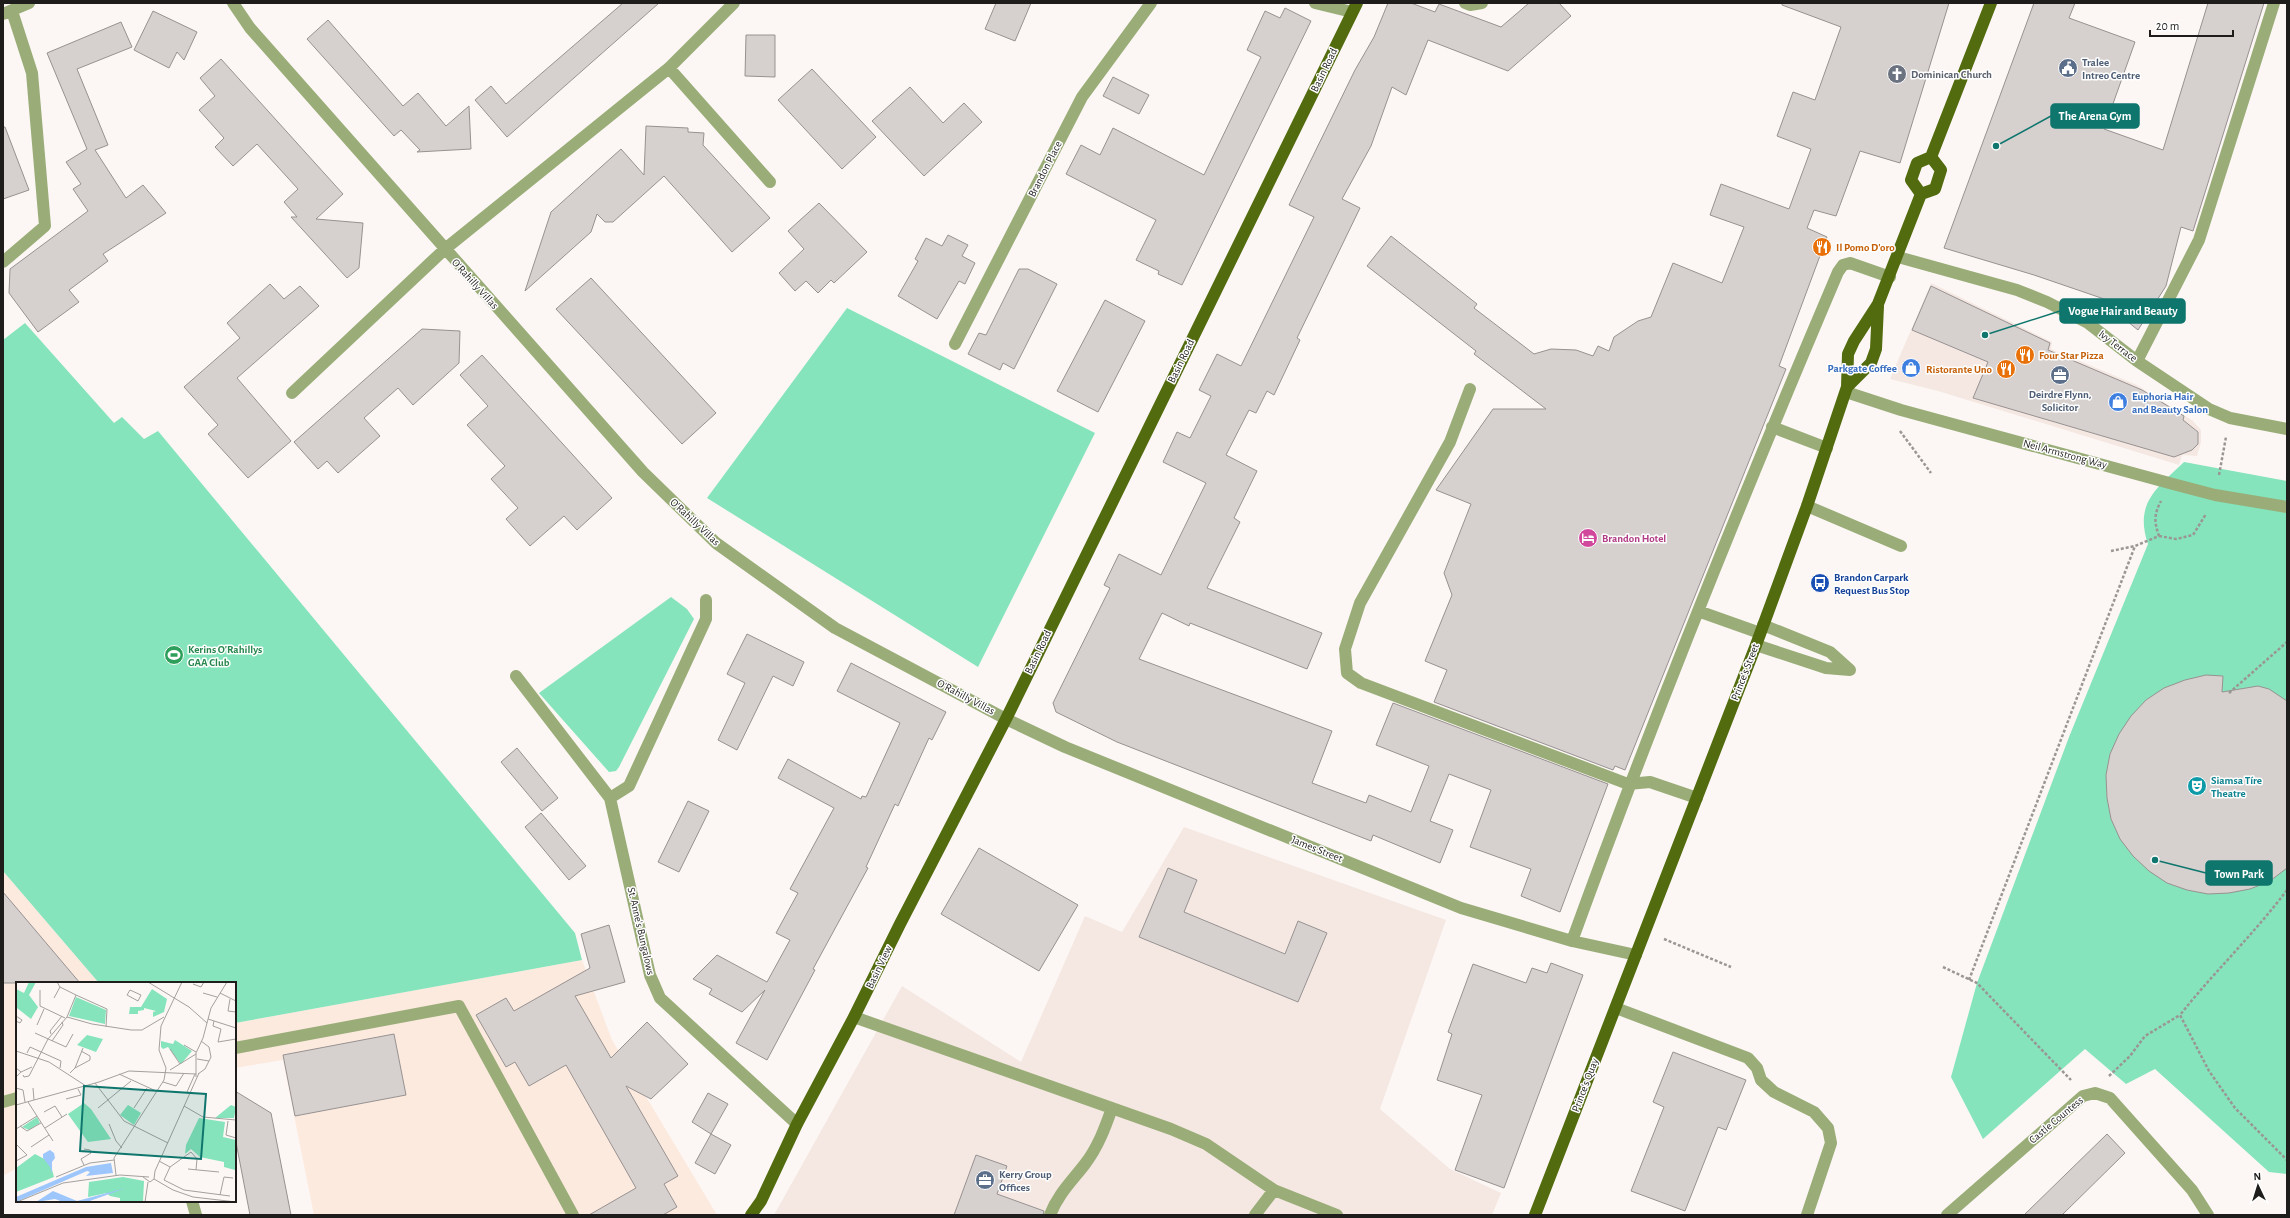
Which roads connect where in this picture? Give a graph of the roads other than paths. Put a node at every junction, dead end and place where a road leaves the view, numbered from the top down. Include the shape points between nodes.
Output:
1 (29, 3) edge
2 (233, 3) edge
3 (734, 3) edge
4 (1151, 3) edge
5 (1315, 3) edge
6 (1465, 3) edge
7 (1482, 3) edge
8 (1991, 3) edge
9 (2274, 3) edge
10 (1354, 8) edge
11 (7, 13) edge
12 (669, 68) junction
13 (1931, 156) junction
14 (770, 182) dead end
15 (1921, 194) junction
16 (445, 249) junction
17 (1898, 257) junction
18 (3, 262) edge
19 (1890, 277) junction
20 (1878, 304) junction
21 (955, 344) dead end
22 (2137, 361) junction
23 (1470, 389) dead end
24 (1846, 389) junction
25 (292, 393) dead end
26 (1772, 427) junction
27 (2287, 429) edge
28 (1828, 448) junction
29 (1807, 506) junction
30 (2287, 507) edge
31 (1901, 546) dead end
32 (706, 600) dead end
33 (1698, 611) junction
34 (1760, 634) junction
35 (516, 676) dead end
36 (1006, 719) junction
37 (1628, 784) junction
38 (610, 798) junction
39 (1697, 798) junction
40 (1572, 941) junction
41 (1636, 955) junction
42 (1616, 1008) junction
43 (854, 1017) junction
44 (236, 1048) edge
45 (16, 1098) edge
46 (3, 1102) edge
47 (1112, 1108) junction
48 (797, 1124) junction
49 (1274, 1190) junction
50 (192, 1202) edge
51 (196, 1215) edge
52 (573, 1215) edge
53 (751, 1215) edge
54 (1050, 1215) edge
55 (1255, 1215) edge
56 (1337, 1215) edge
57 (1535, 1215) edge
58 (1807, 1215) edge
59 (1947, 1215) edge
60 (2208, 1215) edge

1 - 11 street
2 - 16 street, O'Rahilly Villas via 250,28
3 - 12 street, O'Rahilly Villas
4 - 21 street, Brandon Place via 1082,97
5 - 10 street
6 - 7 street
8 - 13 main road
9 - 22 street via 2199,240
10 - 36 main road, Basin Road
11 - 18 street via 32,72 45,226
12 - 14 street
12 - 16 street, O'Rahilly Villas
13 - 15 main road via 1940,170 1938,180 1935,189
13 - 15 main road via 1917,162 1911,180
15 - 17 main road, Prince's Street
16 - 25 street, O'Rahilly Villas
16 - 36 street, O'Rahilly Villas via 643,472 716,542 835,628
17 - 19 main road, Prince's Street
17 - 22 street, Ivy Terrace via 2017,290 2047,302 2088,323
19 - 20 main road, Prince's Street
19 - 26 street via 1850,263 1843,265
20 - 24 main road, Prince's Street via 1848,354
20 - 24 main road, Prince's Street via 1876,349 1871,363
22 - 27 street, Ivy Terrace via 2194,400 2230,418
23 - 37 street via 1450,442 1360,603 1345,649 1347,673 1361,683
24 - 28 main road, Prince's Street
24 - 30 street, Neil Armstrong Way via 1901,410 2173,484 2215,495
26 - 28 street
26 - 33 street
28 - 29 main road, Prince's Street
29 - 31 street
29 - 34 main road, Prince's Street
32 - 38 street via 706,619 629,786
33 - 34 street
33 - 37 street
34 - 34 street via 1830,652 1850,670 1826,668
34 - 39 main road, Prince's Street
35 - 38 street, St. Anne's Bungalows
36 - 40 street, James Street via 1065,746 1460,908
36 - 43 main road, Basin View
37 - 39 street via 1650,782
37 - 40 street
38 - 48 street, St. Anne's Bungalows via 650,975 660,998
39 - 41 main road, Prince's Street
40 - 41 street, James Street
41 - 42 main road, Prince's Quay
42 - 57 main road, Prince's Quay
42 - 58 street via 1748,1058 1757,1068 1761,1080 1774,1092 1814,1112 1828,1128 1831,1143
43 - 47 street
43 - 48 main road, Basin View
44 - 52 street via 459,1006
45 - 46 street
47 - 49 street via 1206,1144
47 - 54 street via 1100,1141 1065,1187
48 - 53 main road, Basin View via 761,1202
49 - 55 street
49 - 56 street
50 - 51 street
59 - 60 street, Castle Countess via 2089,1094 2110,1098 2192,1190

